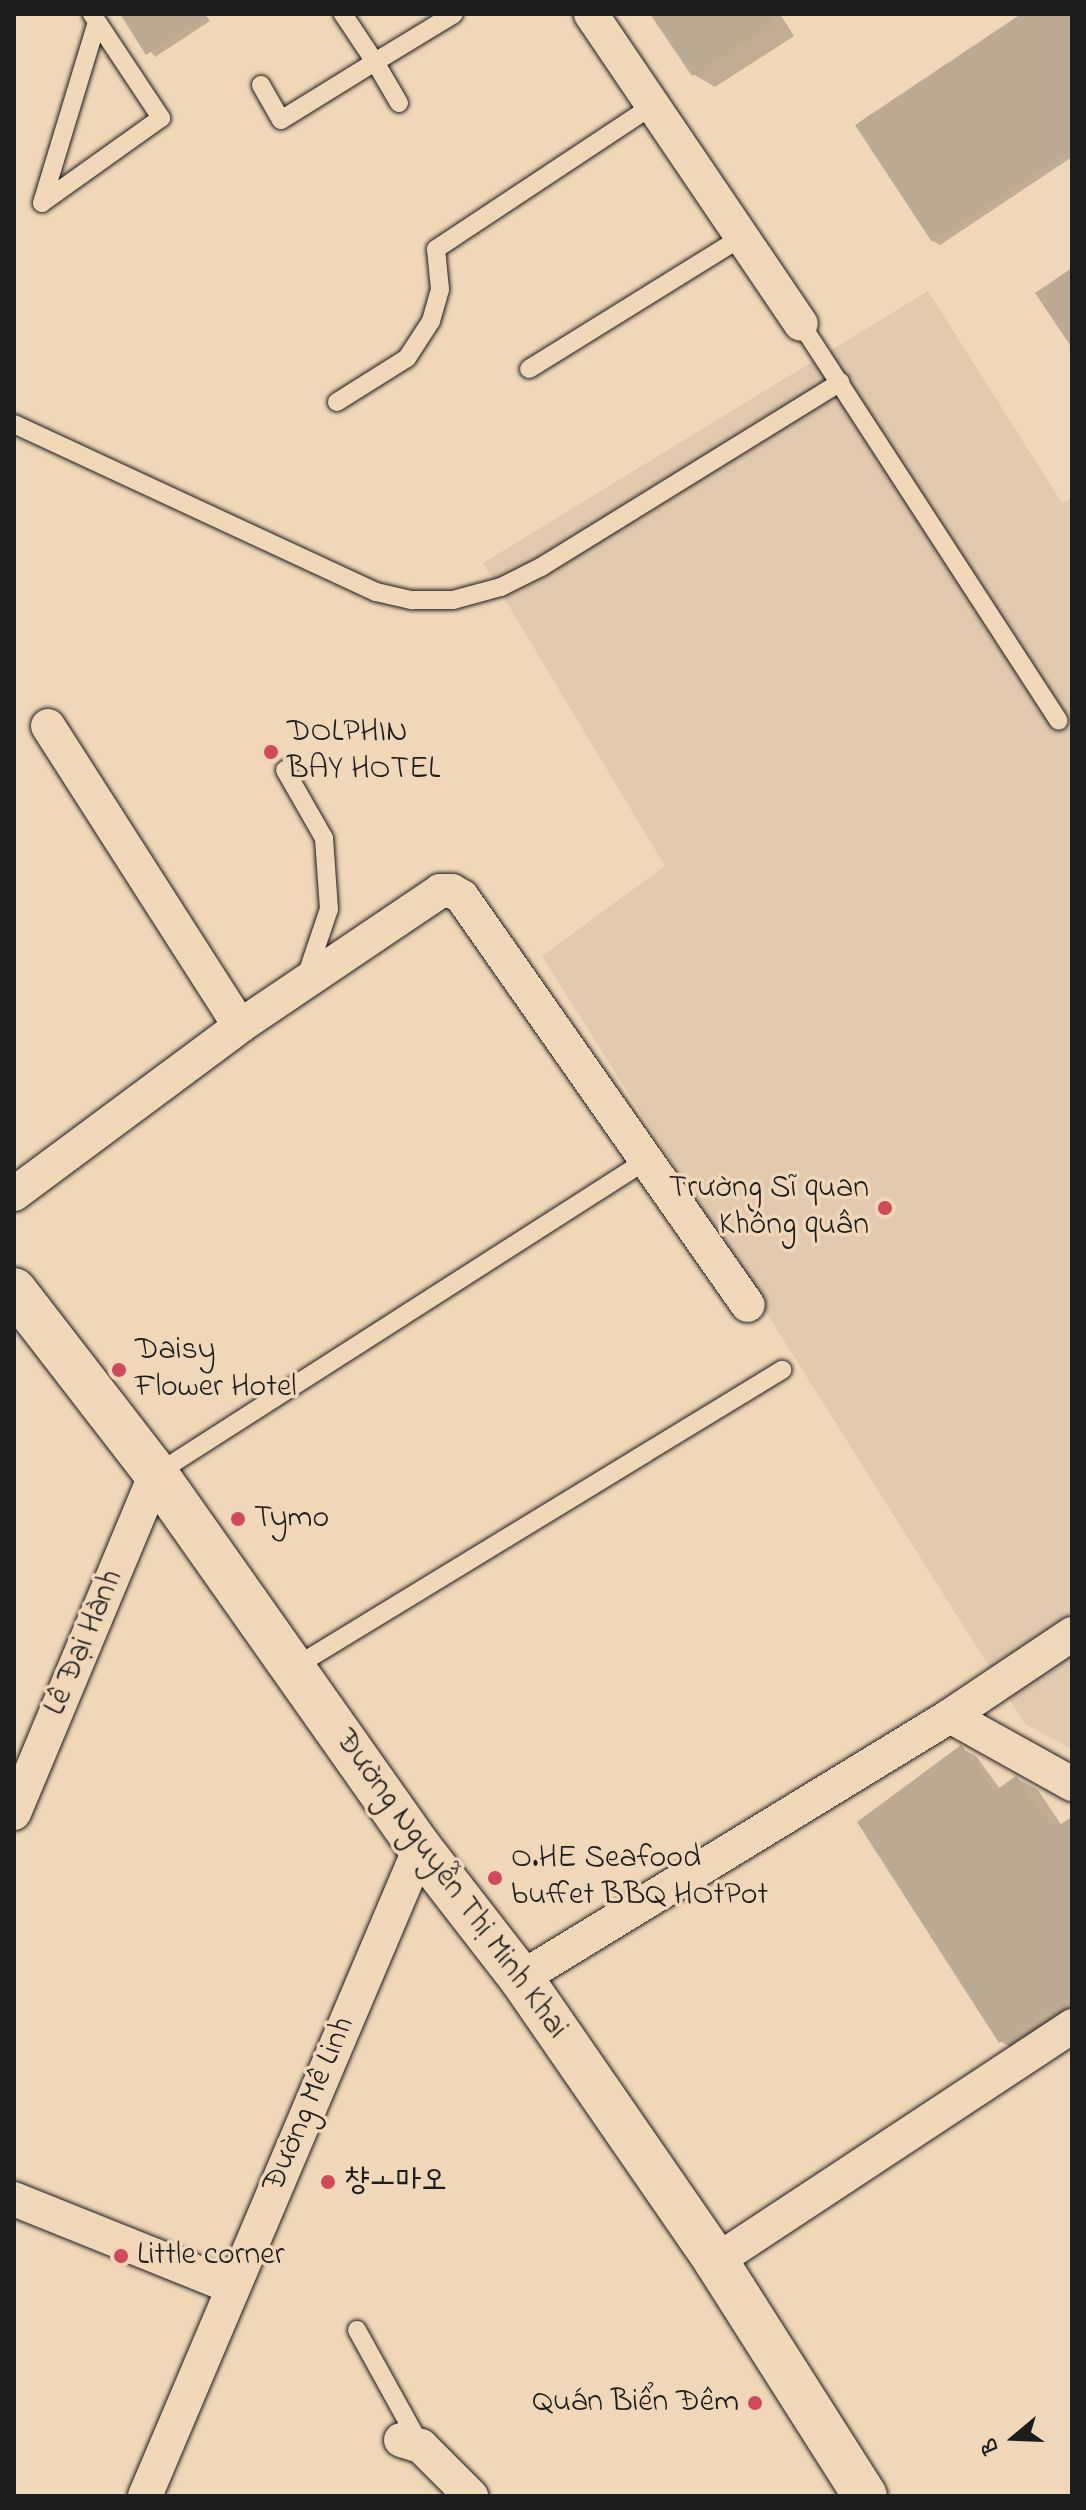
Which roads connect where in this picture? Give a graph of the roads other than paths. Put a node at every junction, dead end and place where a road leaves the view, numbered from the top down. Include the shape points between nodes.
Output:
1 (343, 14) edge
2 (454, 14) edge
3 (591, 14) edge
4 (95, 18) edge
5 (375, 62) junction
6 (261, 85) dead end
7 (399, 103) dead end
8 (652, 106) junction
9 (742, 237) junction
10 (801, 324) joint
11 (529, 369) dead end
12 (840, 382) junction
13 (337, 402) dead end
14 (14, 424) edge
15 (1059, 721) dead end
16 (48, 726) dead end
17 (285, 770) dead end
18 (304, 982) junction
19 (240, 1026) junction
20 (645, 1161) junction
21 (14, 1194) edge
22 (14, 1290) edge
23 (748, 1305) dead end
24 (782, 1370) dead end
25 (156, 1474) junction
26 (1072, 1634) edge
27 (293, 1668) junction
28 (950, 1716) junction
29 (1072, 1784) edge
30 (14, 1813) edge
31 (420, 1848) junction
32 (521, 1978) junction
33 (1072, 2026) edge
34 (14, 2199) edge
35 (716, 2261) junction
36 (233, 2287) junction
37 (357, 2330) dead end
38 (411, 2443) joint
39 (145, 2496) edge
40 (471, 2496) edge
41 (865, 2496) edge

1 - 5 lane
2 - 5 lane
3 - 8 street
4 - 4 lane via 161,118 42,203 51,173
5 - 6 lane via 281,120
5 - 7 lane
8 - 9 street
8 - 13 lane via 436,249 440,289 431,321 407,358
9 - 10 street
9 - 11 lane
10 - 12 lane
12 - 14 lane via 541,567 501,587 453,600 412,600 376,592
12 - 15 lane
16 - 19 street
17 - 18 lane via 324,838 329,909
18 - 19 street
18 - 20 street via 440,891 452,891 462,897
19 - 21 street
20 - 23 street
20 - 25 lane
22 - 25 street, Đường Nguyễn Thị Minh Khai
24 - 27 lane
25 - 27 street, Đường Nguyễn Thị Minh Khai
25 - 30 street, Lê Đại Hành
26 - 28 street
27 - 31 street, Đường Nguyễn Thị Minh Khai
28 - 29 street
28 - 32 street
31 - 32 street, Đường Nguyễn Thị Minh Khai
31 - 36 street, Đường Mê Linh
32 - 35 street, Đường Nguyễn Thị Minh Khai
33 - 35 street
34 - 36 street
35 - 41 street, Đường Nguyễn Thị Minh Khai
36 - 39 street, Đường Mê Linh
37 - 38 lane
38 - 40 street

